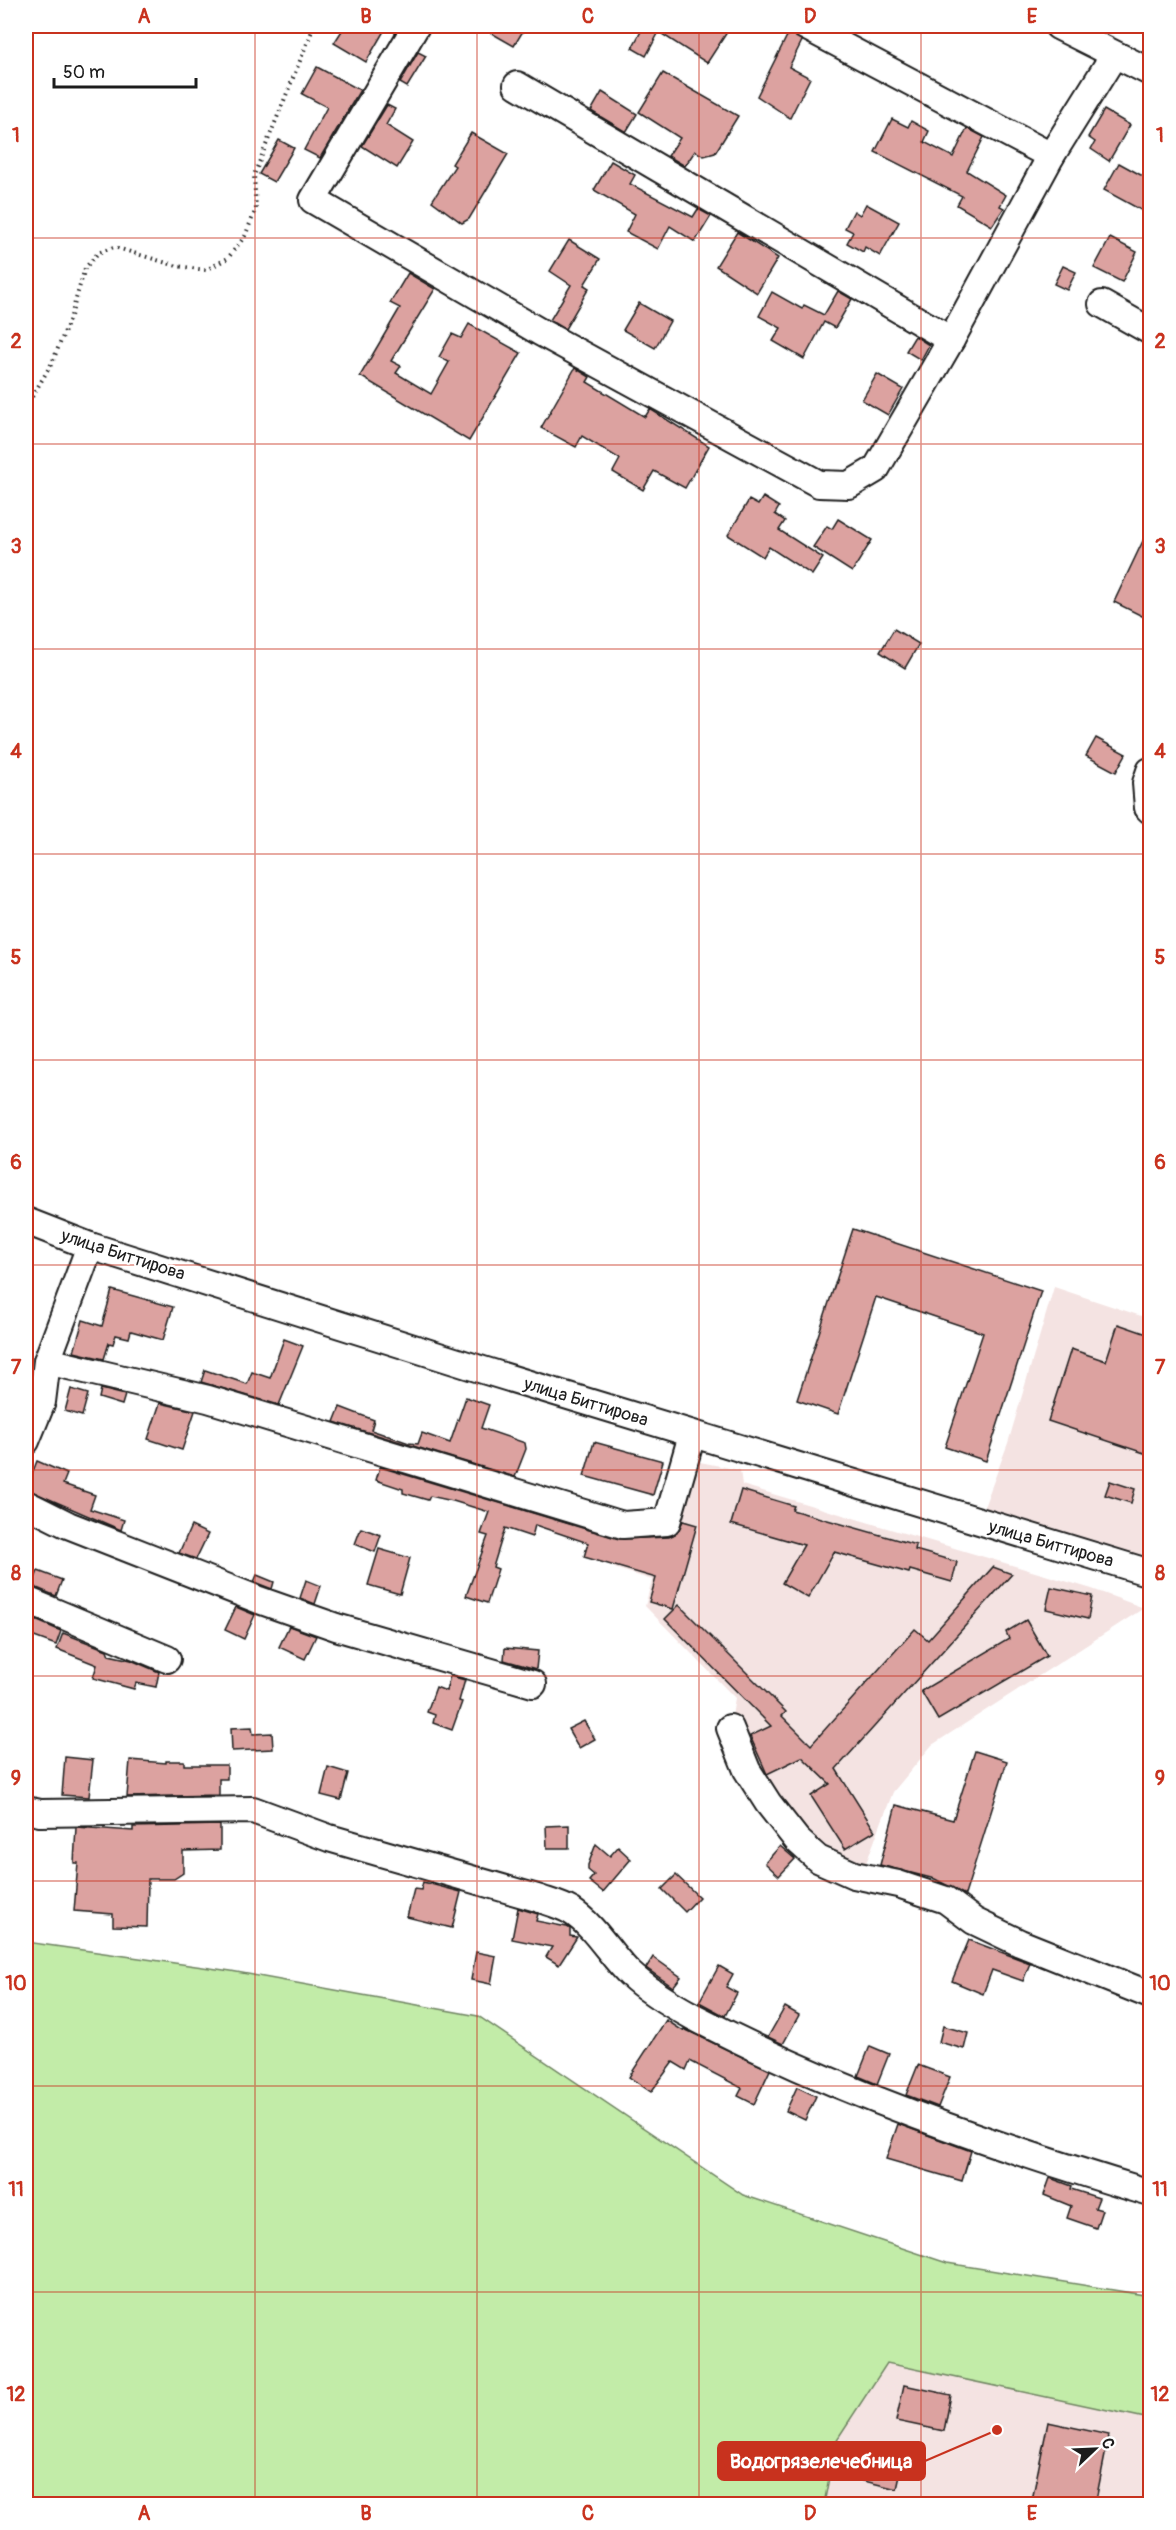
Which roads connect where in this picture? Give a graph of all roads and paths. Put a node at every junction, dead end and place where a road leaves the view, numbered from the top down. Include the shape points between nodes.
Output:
1 (314, 26) edge
2 (416, 26) edge
3 (805, 26) edge
4 (1058, 26) edge
5 (1114, 55) junction
6 (1150, 72) edge
7 (518, 85) dead end
8 (1051, 156) junction
9 (1102, 304) dead end
10 (1150, 331) edge
11 (951, 340) junction
12 (26, 407) edge
13 (1150, 771) edge
14 (1150, 810) edge
15 (26, 1221) edge
16 (90, 1246) junction
17 (47, 1361) junction
18 (692, 1435) junction
19 (26, 1441) edge
20 (26, 1504) edge
21 (1150, 1573) edge
22 (26, 1600) edge
23 (167, 1659) dead end
24 (533, 1684) dead end
25 (730, 1728) dead end
26 (26, 1810) edge
27 (1150, 1995) edge
28 (1150, 2193) edge

1 - 12 path via 254,175 256,209 246,236 228,258 206,270 177,266 114,247 98,252 85,268 52,363
2 - 11 street via 313,200 540,332 819,484 849,485 876,469
3 - 8 street
4 - 5 street
5 - 6 street
5 - 8 street
7 - 11 street
8 - 11 street
9 - 10 street
13 - 14 street via 1146,783
15 - 16 street, улица Биттирова
16 - 17 street
16 - 18 street, улица Биттирова
17 - 18 street via 208,1399 623,1525 667,1522
17 - 19 street via 42,1402
18 - 21 street, улица Биттирова
20 - 24 street via 68,1525 270,1604
22 - 23 street
25 - 27 street via 747,1770 768,1803 818,1859 854,1875 946,1900 974,1921 1020,1943
26 - 28 street via 253,1810 329,1838 537,1898 570,1911 596,1933 629,1973 656,1994 828,2081 1022,2154

